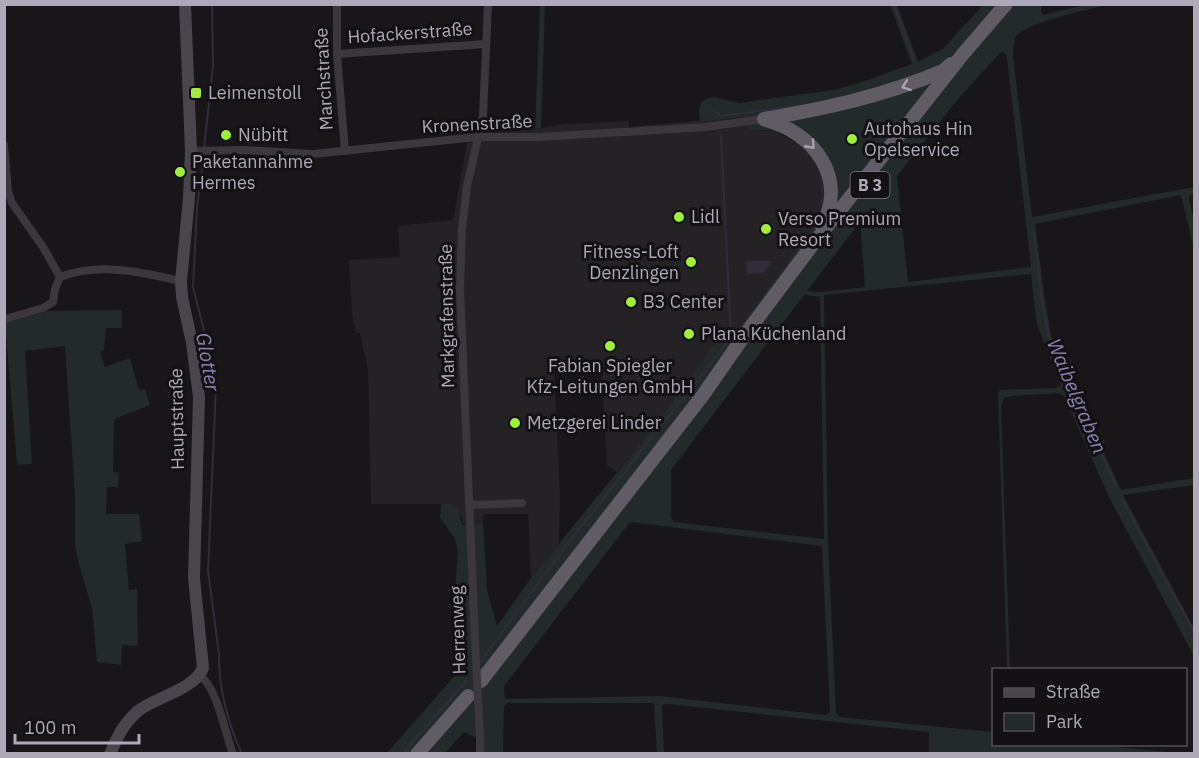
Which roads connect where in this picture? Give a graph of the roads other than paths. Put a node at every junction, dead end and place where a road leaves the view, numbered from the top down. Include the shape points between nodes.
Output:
1 (185, 4) edge
2 (337, 4) edge
3 (488, 4) edge
4 (1006, 4) edge
5 (1016, 4) edge
6 (486, 44) junction
7 (337, 54) junction
8 (963, 54) junction
9 (764, 119) junction
10 (477, 137) junction
11 (4, 145) edge
12 (194, 151) junction
13 (345, 151) junction
14 (810, 248) junction
15 (60, 277) junction
16 (181, 281) junction
17 (5, 319) edge
18 (725, 366) junction
19 (522, 503) dead end
20 (470, 505) junction
21 (200, 676) junction
22 (481, 681) dead end
23 (468, 696) dead end
24 (110, 753) edge
25 (232, 753) edge
26 (417, 753) edge
27 (480, 753) edge

1 - 12 main road, Hauptstraße
2 - 7 street, Marchstraße
3 - 6 street, Markgrafenstraße
4 - 8 highway, B 3
5 - 18 highway, B 3
6 - 7 street, Hofackerstraße
6 - 10 street, Markgrafenstraße via 483,116
7 - 13 street, Marchstraße
8 -> 9 highway via 943,71 883,94
8 - 14 highway, B 3
9 - 10 street, Kronenstraße via 705,127
9 -> 14 highway via 805,138 825,166 831,195 826,218
10 - 13 street, Kronenstraße
10 - 20 street, Markgrafenstraße via 467,186 460,263
11 - 15 street via 12,203
12 - 13 street, Kronenstraße
12 - 16 main road, Hauptstraße
14 - 18 highway, B 3
15 - 16 street via 112,269
15 - 17 street via 53,302
16 - 21 main road, Hauptstraße via 198,397 194,561 203,668
18 - 22 highway, B 3
19 - 20 street
20 - 27 street, Herrenweg, bridge
21 - 24 main road via 138,711 124,725
21 - 25 street via 212,692
23 - 26 highway

